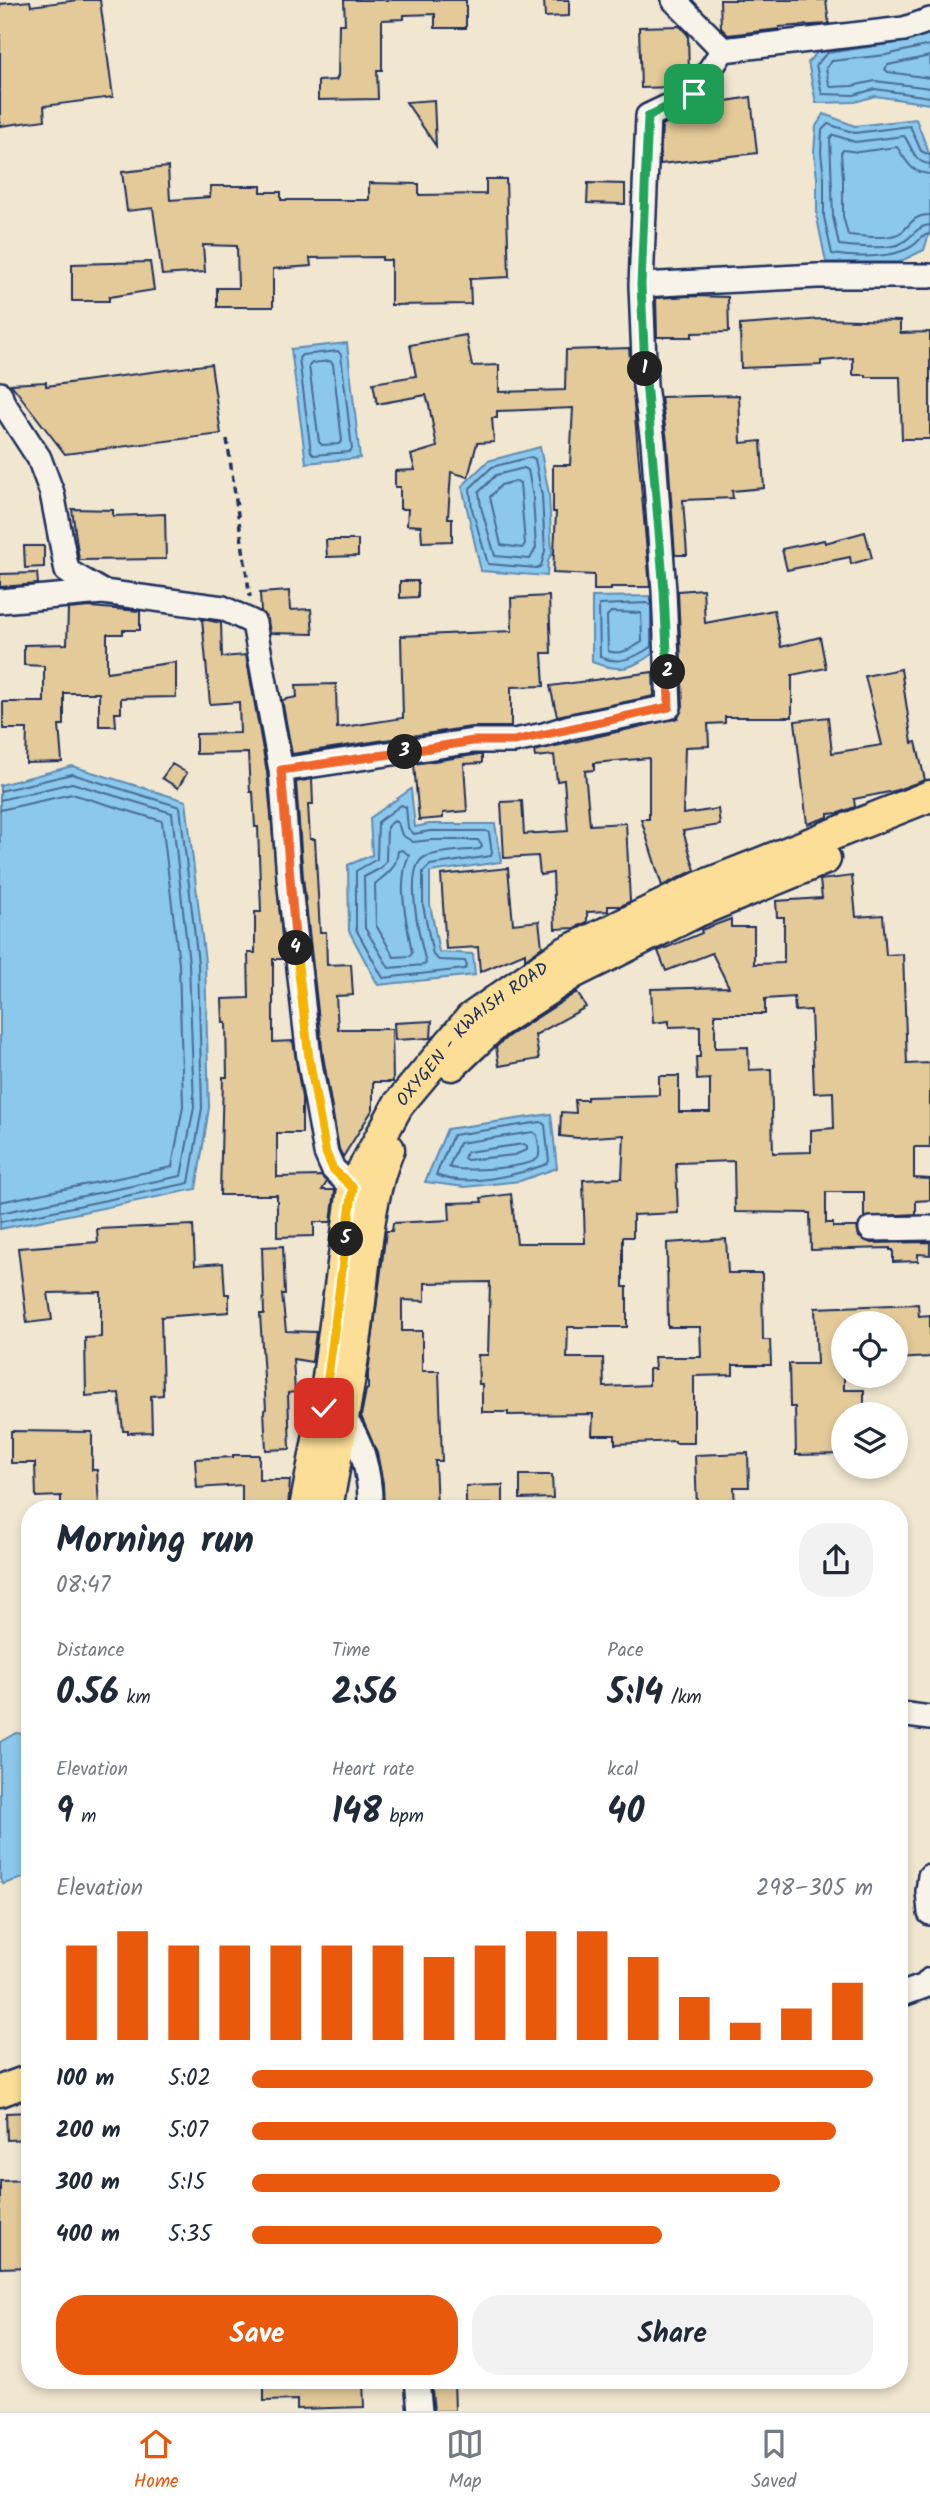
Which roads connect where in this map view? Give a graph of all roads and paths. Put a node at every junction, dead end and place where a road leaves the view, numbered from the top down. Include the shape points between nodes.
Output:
1 (674, 0) edge
2 (930, 20) edge
3 (723, 50) junction
4 (930, 276) edge
5 (641, 285) junction
6 (0, 394) edge
7 (227, 439) dead end
8 (103, 592) junction
9 (0, 601) edge
10 (254, 623) junction
11 (281, 770) junction
12 (930, 796) edge
13 (930, 818) edge
14 (353, 1188) junction
15 (930, 1228) edge
16 (871, 1229) dead end
17 (334, 1413) junction
18 (307, 1500) edge
19 (328, 1500) edge
20 (369, 1500) edge
21 (908, 1715) edge
22 (930, 1718) edge
23 (930, 1876) edge
24 (930, 1913) edge
25 (930, 1980) edge
26 (908, 1992) edge
27 (21, 2070) edge
28 (0, 2078) edge
29 (21, 2083) edge
30 (0, 2091) edge
31 (418, 2389) edge
32 (420, 2411) edge

1 - 3 street
2 - 3 street via 904,29
3 - 5 street via 694,94 648,116
4 - 5 street via 817,276
5 - 11 street via 669,707 514,741 473,741
6 - 8 street via 39,458 52,493 67,571
7 - 10 path
8 - 9 street
8 - 10 street via 223,608
10 - 11 street
11 - 14 street via 311,1072 326,1153 333,1169
12 - 14 main road, OXYGEN - KWAISH ROAD via 700,887 553,960 471,1018 398,1105
13 - 17 main road, OXYGEN - KWAISH ROAD via 696,912 575,972 496,1023 435,1081 399,1127 382,1166
14 - 17 main road, OXYGEN - KWAISH ROAD
15 - 16 street
17 - 18 main road, OXYGEN - KWAISH ROAD
17 - 19 main road, OXYGEN - KWAISH ROAD
17 - 20 street via 361,1450
21 - 22 street
23 - 24 street
25 - 26 street
27 - 28 main road
29 - 30 main road
31 - 32 street

